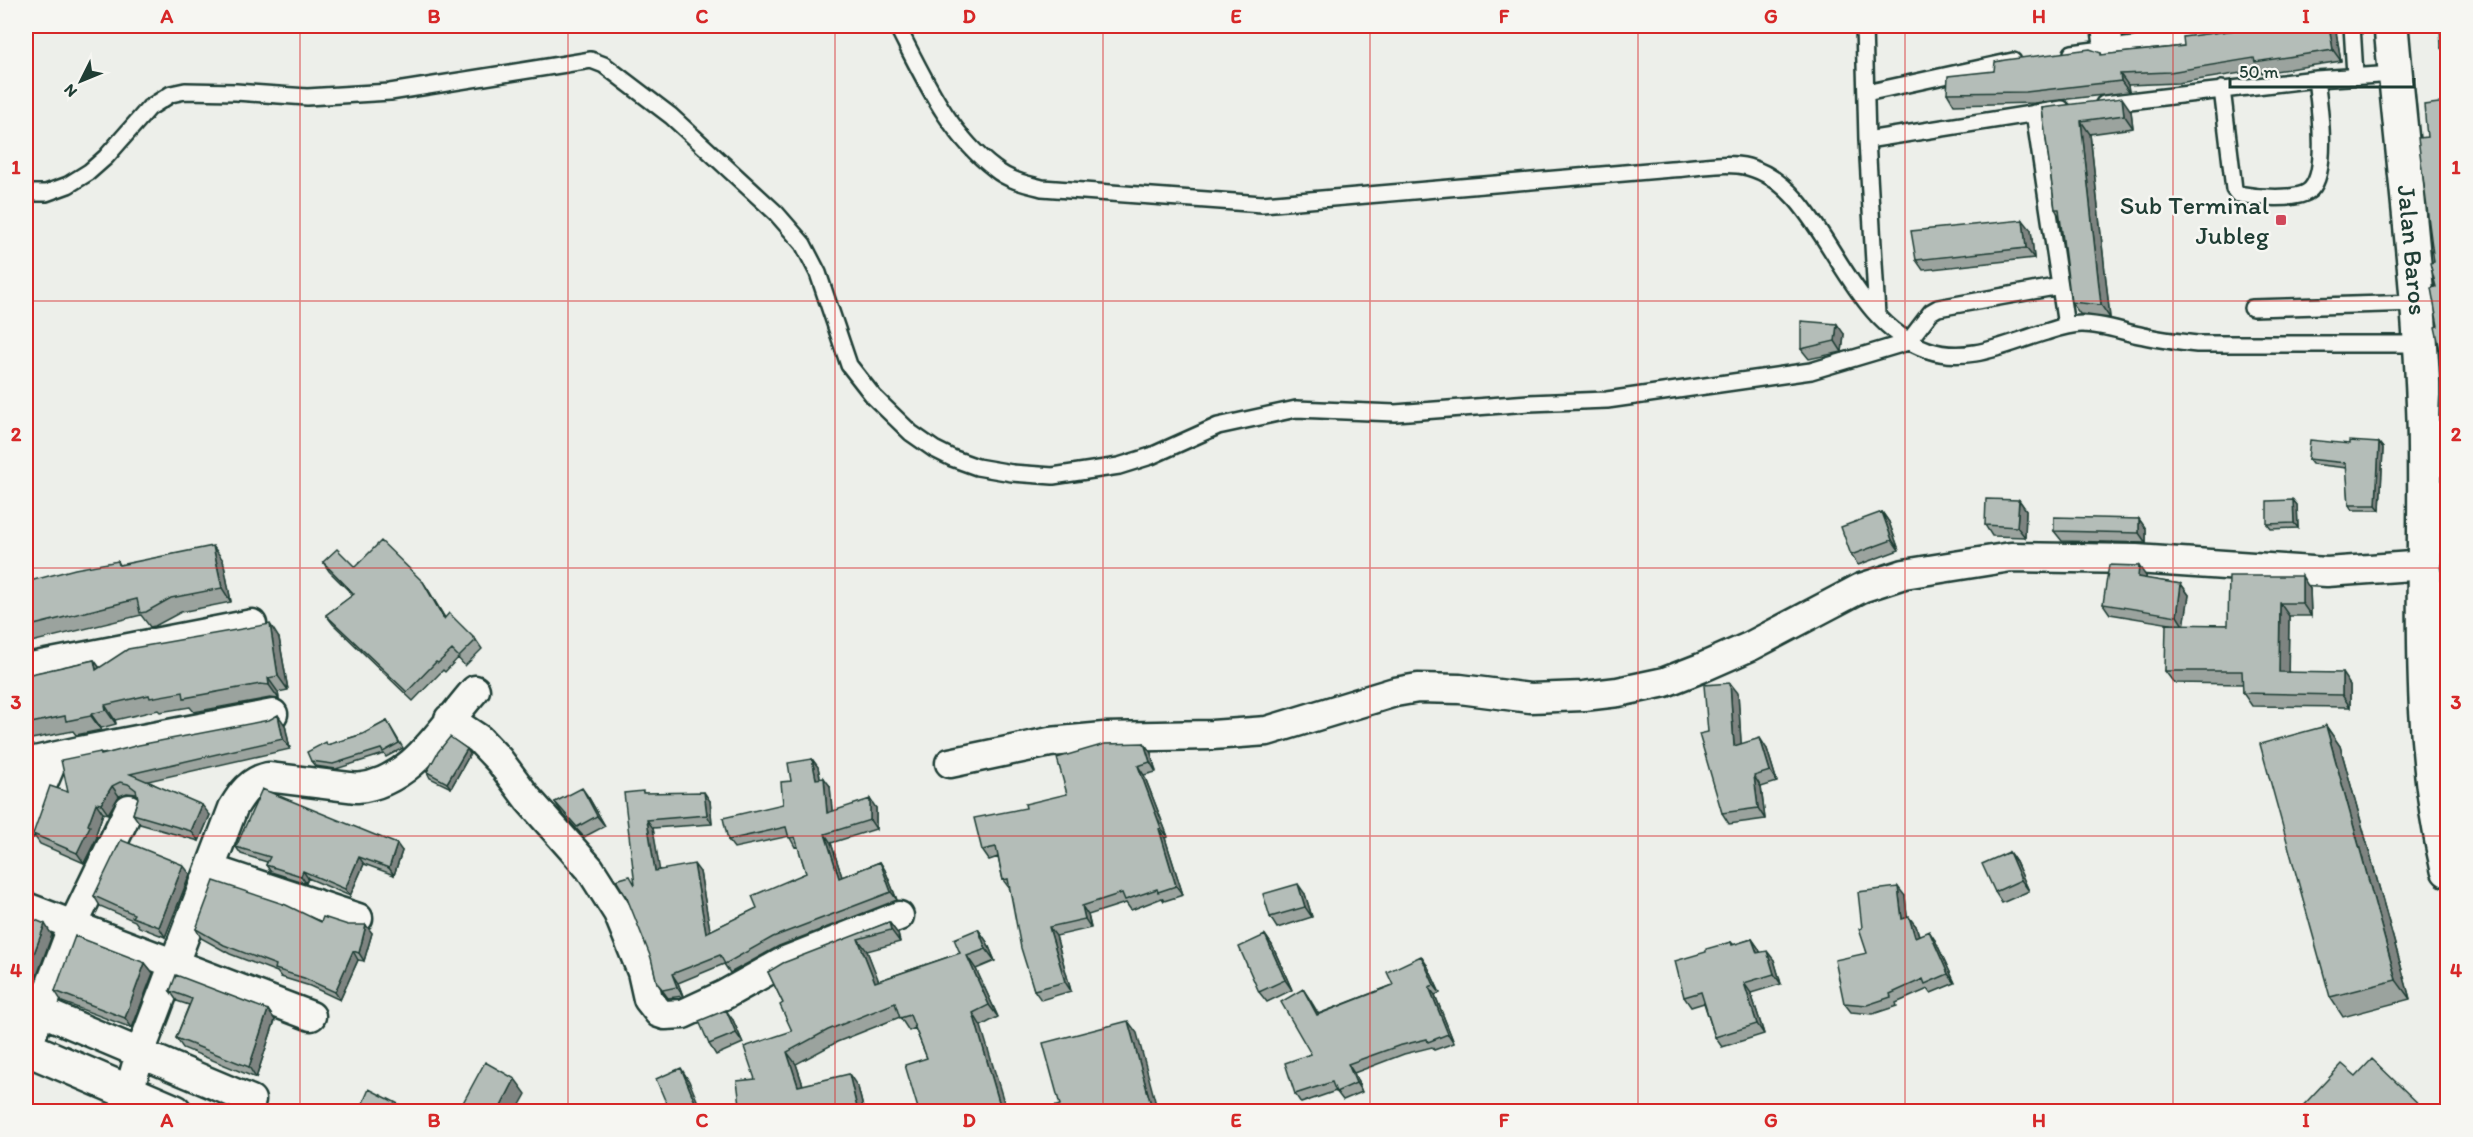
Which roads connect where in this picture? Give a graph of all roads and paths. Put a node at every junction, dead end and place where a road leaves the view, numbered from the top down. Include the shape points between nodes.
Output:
1 (897, 26) edge
2 (1864, 26) edge
3 (2352, 26) edge
4 (2391, 26) edge
5 (2216, 34) edge
6 (2107, 37) edge
7 (2055, 55) edge
8 (2033, 58) edge
9 (2395, 74) junction
10 (2355, 75) junction
11 (2316, 79) junction
12 (2222, 89) junction
13 (1866, 93) junction
14 (2034, 112) junction
15 (1867, 140) junction
16 (26, 193) edge
17 (2060, 286) junction
18 (2417, 303) junction
19 (2252, 308) dead end
20 (1877, 315) junction
21 (2066, 326) junction
22 (1908, 342) junction
23 (2420, 344) junction
24 (2426, 565) junction
25 (252, 624) dead end
26 (26, 668) edge
27 (475, 690) dead end
28 (273, 714) dead end
29 (449, 719) junction
30 (54, 757) junction
31 (26, 763) edge
32 (950, 763) dead end
33 (129, 808) dead end
34 (26, 824) edge
35 (210, 868) junction
36 (2448, 870) edge
37 (26, 907) edge
38 (899, 916) dead end
39 (358, 918) dead end
40 (73, 925) junction
41 (174, 964) junction
42 (33, 1009) edge
43 (311, 1016) dead end
44 (26, 1048) edge
45 (140, 1053) junction
46 (129, 1092) junction
47 (251, 1100) dead end
48 (175, 1112) edge

1 - 20 lane via 930,88 966,142 996,171 1016,181 1042,188 1262,204 1671,169 1747,167 1768,174 1798,202
2 - 13 lane
3 - 10 lane
4 - 9 main road, Jalan Baros
5 - 6 lane
6 - 7 lane
8 - 13 lane
9 - 10 lane
9 - 18 main road, Jalan Baros
10 - 11 lane
11 - 12 lane
11 - 12 lane via 2322,132 2316,182 2304,194 2274,198 2238,194 2234,189
12 - 14 lane
13 - 15 lane
14 - 15 lane
14 - 17 lane
15 - 20 lane
16 - 22 lane via 46,193 89,172 149,108 171,94 215,91 307,96 390,92 584,59 598,62 671,116 776,213 803,244 818,273 849,365 874,397 911,433 952,458 1012,473 1053,476 1119,466 1218,426 1296,409 1395,413 1607,400 1811,371
17 - 21 lane
17 - 22 lane via 1938,308
18 - 19 lane
18 - 23 main road, Jalan Baros
20 - 22 lane
21 - 22 lane via 1965,355 1930,351
21 - 23 lane via 2101,326 2198,344
23 - 24 main road, Jalan Baros
24 - 32 street via 2327,572 2136,559 2011,557 1904,574 1861,588 1701,668 1665,682 1618,692 1530,698 1418,688 1267,731 1050,742
24 - 36 main road, Jalan Baros via 2426,717 2436,808
25 - 26 street
27 - 29 street
28 - 30 street
29 - 35 street via 410,766 372,787 259,779 242,793 233,808
29 - 38 street via 499,760 590,869 618,913 642,972 648,999 665,1015 683,1014 785,961
30 - 31 street
30 - 34 street
33 - 40 street
35 - 39 street
35 - 41 street
37 - 40 street
40 - 41 street
40 - 42 street
41 - 43 street
41 - 45 street
42 - 44 street
42 - 45 street
44 - 46 main road
45 - 46 street
45 - 47 street
46 - 48 main road

